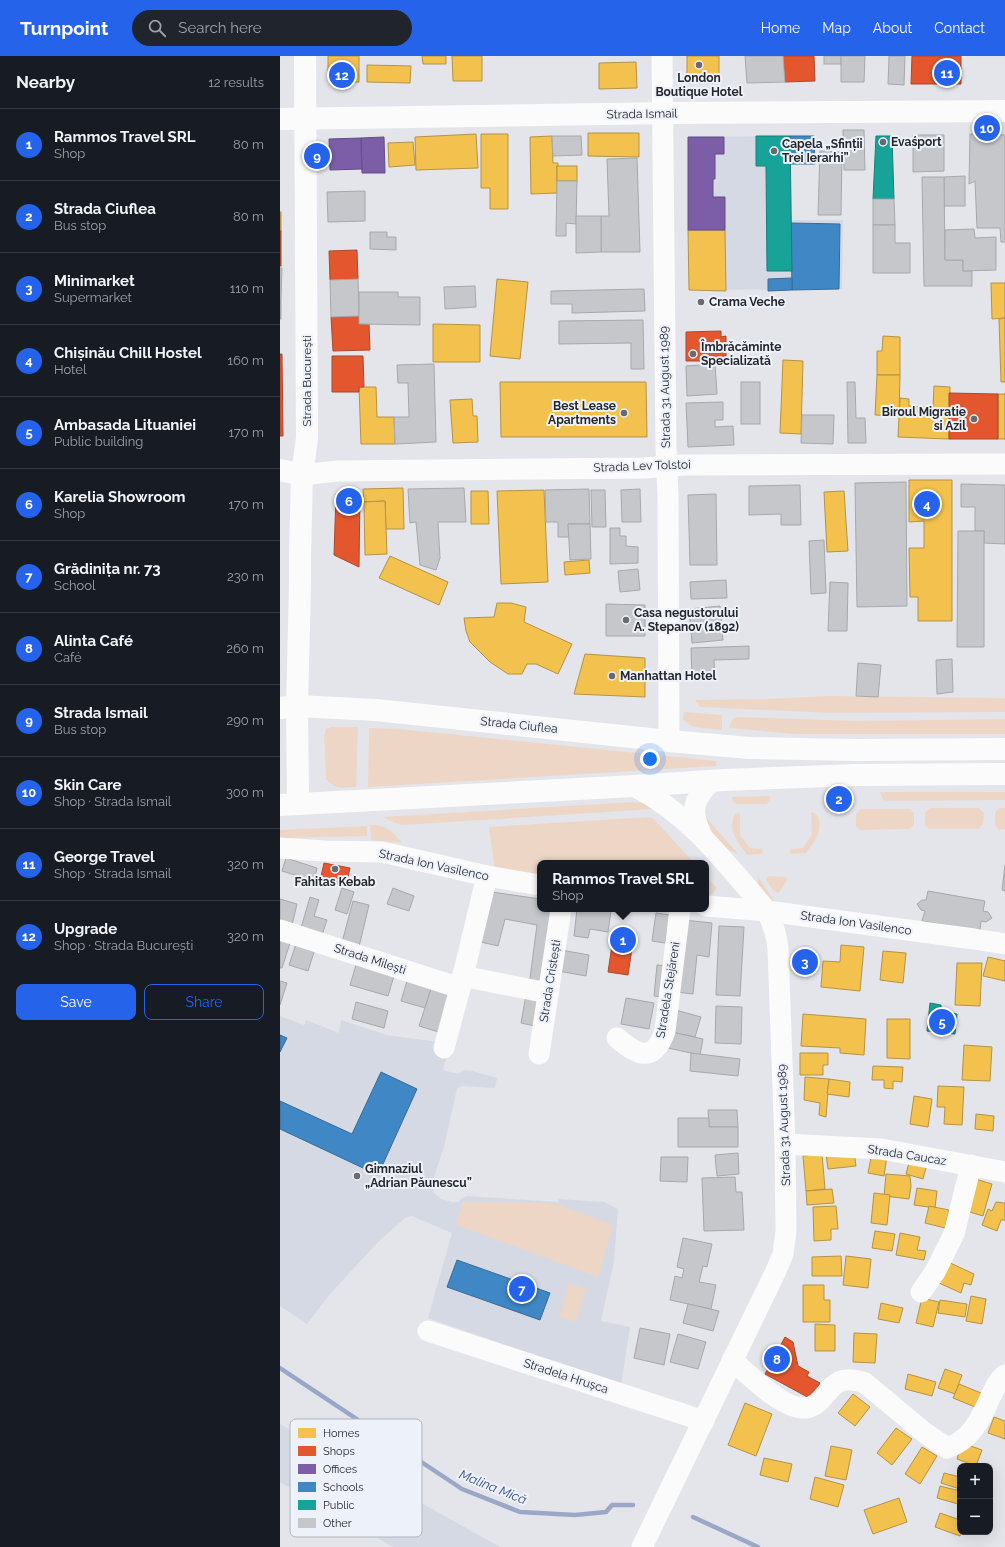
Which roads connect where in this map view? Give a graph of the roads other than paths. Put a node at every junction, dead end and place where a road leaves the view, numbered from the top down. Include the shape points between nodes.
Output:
1 (305, 56) edge
2 (662, 56) edge
3 (1005, 111) edge
4 (662, 113) junction
5 (280, 119) edge
6 (306, 119) junction
7 (1005, 464) edge
8 (667, 466) junction
9 (280, 470) edge
10 (302, 475) junction
11 (288, 707) edge
12 (669, 741) junction
13 (1005, 749) edge
14 (1005, 774) edge
15 (712, 781) junction
16 (634, 786) junction
17 (289, 805) edge
18 (702, 837) junction
19 (280, 848) edge
20 (487, 876) junction
21 (537, 884) edge
22 (709, 906) edge
23 (767, 911) junction
24 (561, 912) edge
25 (680, 912) edge
26 (280, 930) edge
27 (1005, 944) edge
28 (461, 982) junction
29 (548, 993) junction
30 (617, 1038) dead end
31 (444, 1048) dead end
32 (539, 1054) dead end
33 (785, 1144) junction
34 (971, 1165) junction
35 (1005, 1172) edge
36 (921, 1292) dead end
37 (428, 1331) dead end
38 (732, 1360) junction
39 (1005, 1375) edge
40 (704, 1421) junction
41 (642, 1547) edge

1 - 6 main road, Strada București
2 - 4 street, Strada 31 August 1989
3 - 4 main road, Strada Ismail
4 - 6 main road, Strada Ismail
4 - 8 street, Strada 31 August 1989
5 - 6 main road, Strada Ismail
6 - 10 main road, Strada București via 307,438
7 - 8 street, Strada Lev Tolstoi
8 - 10 street, Strada Lev Tolstoi via 337,471
8 - 12 street, Strada 31 August 1989
9 - 10 main road, Strada Lev Tolstoi
10 - 11 main road, Strada București
11 - 12 main road, Strada Ciuflea via 392,712
11 - 17 main road, Strada București
12 - 13 main road, Strada Ciuflea via 786,749
14 - 15 main road via 855,775
15 - 16 main road
15 - 18 street, Strada 31 August 1989 via 701,791 694,807
16 - 17 main road
16 - 18 street, Strada 31 August 1989 via 660,801
18 - 23 street, Strada 31 August 1989
19 - 20 street, Strada Ion Vasilenco via 382,852
20 - 21 street, Strada Ion Vasilenco
20 - 28 street
22 - 23 street, Strada Ion Vasilenco
23 - 27 street, Strada Ion Vasilenco
23 - 33 street, Strada 31 August 1989 via 774,925 778,949
24 - 29 street, Strada Cristești
25 - 30 street, Stradela Stejăreni via 665,1031 660,1044 651,1052 645,1053 632,1050
26 - 28 street, Strada Milești
28 - 29 street, Strada Milești
28 - 31 street
29 - 32 street, Strada Cristești
33 - 34 street, Strada Caucaz via 881,1149
33 - 38 street, Strada 31 August 1989 via 786,1231 783,1254
34 - 35 street, Strada Caucaz
34 - 36 street via 954,1234 935,1272
37 - 40 street, Stradela Hrușca
38 - 39 street via 781,1400 804,1408 814,1405 829,1389 844,1380 866,1383 925,1433 947,1448 965,1439
38 - 40 street, Strada 31 August 1989
40 - 41 street, Strada 31 August 1989

